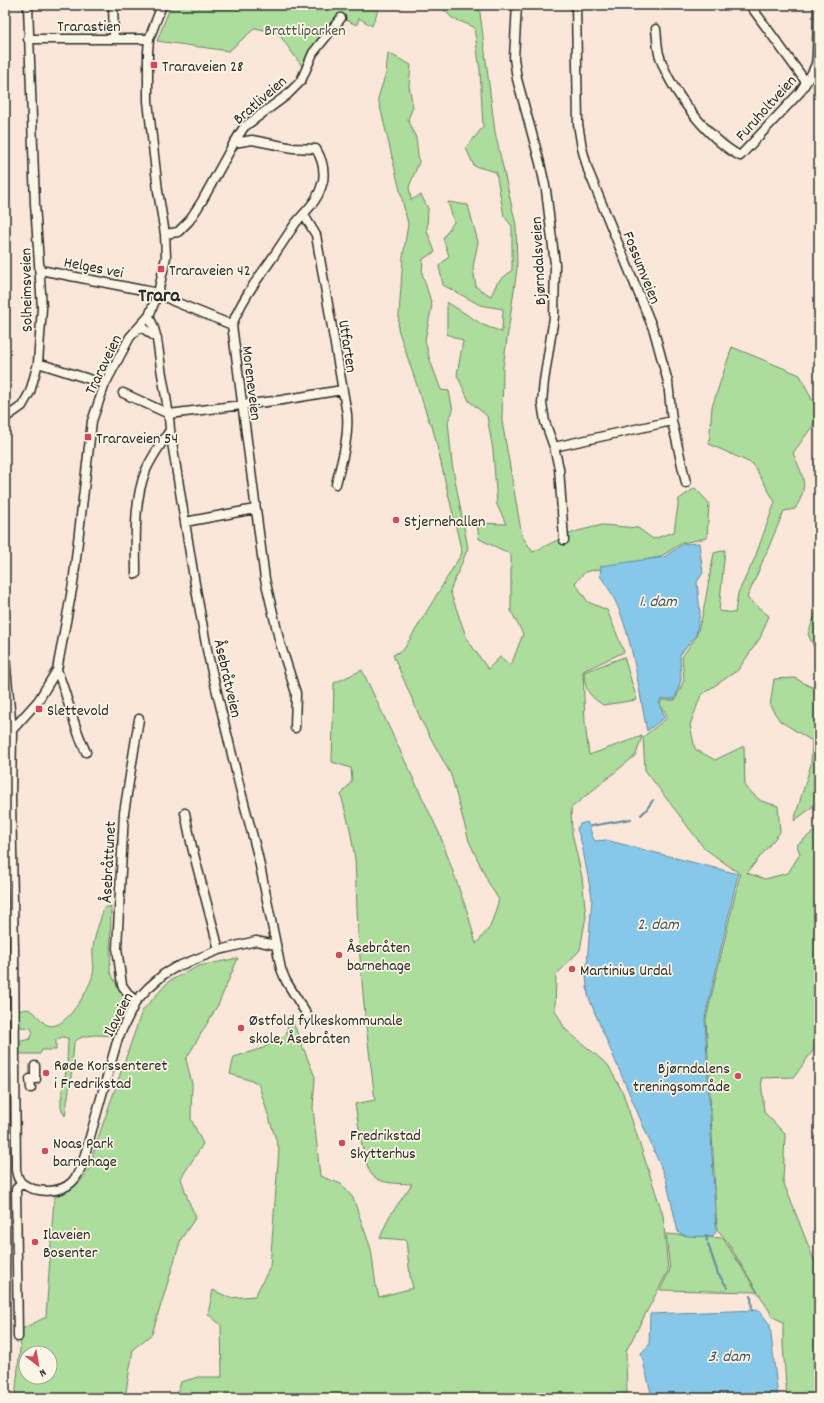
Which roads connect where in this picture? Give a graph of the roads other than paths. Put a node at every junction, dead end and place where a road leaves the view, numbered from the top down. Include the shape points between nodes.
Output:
1 (28, 5) edge
2 (113, 5) edge
3 (162, 5) edge
4 (517, 5) edge
5 (576, 5) edge
6 (750, 5) edge
7 (818, 5) edge
8 (341, 18) dead end
9 (656, 29) dead end
10 (28, 39) junction
11 (114, 39) junction
12 (149, 39) junction
13 (806, 82) junction
14 (234, 144) junction
15 (304, 215) junction
16 (165, 234) junction
17 (40, 270) junction
18 (158, 293) junction
19 (150, 316) junction
20 (232, 325) junction
21 (140, 326) junction
22 (157, 338) junction
23 (38, 363) junction
24 (105, 384) junction
25 (342, 390) junction
26 (123, 393) dead end
27 (242, 404) junction
28 (169, 414) junction
29 (5, 418) edge
30 (672, 421) junction
31 (170, 430) junction
32 (554, 447) junction
33 (686, 483) dead end
34 (336, 484) dead end
35 (255, 509) junction
36 (185, 522) junction
37 (564, 540) dead end
38 (136, 574) dead end
39 (5, 657) edge
40 (57, 670) junction
41 (139, 719) dead end
42 (295, 728) dead end
43 (8, 732) edge
44 (86, 752) dead end
45 (8, 799) edge
46 (185, 813) dead end
47 (276, 945) junction
48 (220, 950) junction
49 (136, 1002) junction
50 (307, 1015) dead end
51 (35, 1066) dead end
52 (30, 1088) dead end
53 (22, 1183) junction
54 (18, 1337) dead end

1 - 10 street, Solheimsveien
2 - 11 street
3 - 12 street, Traraveien
4 - 32 street, Bjørndalsveien via 514,58 517,79 546,190 555,264 554,317 542,403 545,422
5 - 30 street, Fossumveien via 578,124 582,148 588,170 654,331 668,382
6 - 13 street
7 - 13 street, Furuholtveien via 816,64
8 - 14 street, Bratliveien via 313,53 301,81 287,95 244,127
9 - 13 street, Furuholtveien via 659,54 671,80 692,112 711,134 740,156 800,92
10 - 11 street, Trarastien
10 - 17 street, Solheimsveien via 34,204
11 - 12 street, Trarastien
12 - 16 street, Traraveien via 148,101
14 - 15 street, Moreneveien via 252,140 293,148 316,149 322,160 323,180 314,203
14 - 16 street, Bratliveien via 189,221 178,232
15 - 20 street, Moreneveien via 296,222 252,286
15 - 25 street, Utfarten via 316,235
16 - 18 street, Traraveien via 166,257
17 - 18 street, Helges vei
17 - 23 street, Solheimsveien via 42,308
18 - 19 street, Traraveien
18 - 20 street, Helges vei
19 - 21 street, Traraveien
19 - 22 street, Åsebråtveien via 156,328
20 - 27 street, Moreneveien
21 - 22 street
21 - 24 street, Traraveien via 130,337
22 - 28 street, Åsebråtveien
23 - 24 street
23 - 29 street, Solheimsveien via 30,392 22,406
24 - 40 street, Traraveien via 92,421 73,584
25 - 27 street
25 - 34 street, Utfarten via 348,427
26 - 28 street
27 - 28 street
27 - 35 street, Moreneveien
28 - 31 street, Åsebråtveien
30 - 32 street
30 - 33 street, Fossumveien
31 - 36 street, Åsebråtveien
31 - 38 street via 146,470 142,485 137,511
32 - 37 street, Bjørndalsveien via 560,479
35 - 36 street
35 - 42 street, Moreneveien via 265,578 280,643 296,693
36 - 47 street, Åsebråtveien via 208,655 258,856
39 - 43 street
40 - 43 street, Traraveien via 38,701
40 - 44 street via 78,736
41 - 49 street, Åsebråttunet via 124,813 116,948 122,985
43 - 45 street
45 - 53 street via 14,951 16,1170
46 - 48 street
47 - 48 street, Ilaveien via 256,941
47 - 50 street, Åsebråtveien via 286,981
48 - 49 street, Ilaveien via 164,974
49 - 53 street, Ilaveien via 118,1038 86,1151 73,1180 62,1188 47,1191 37,1190
51 - 52 street via 35,1078 30,1079
53 - 54 street via 16,1190

